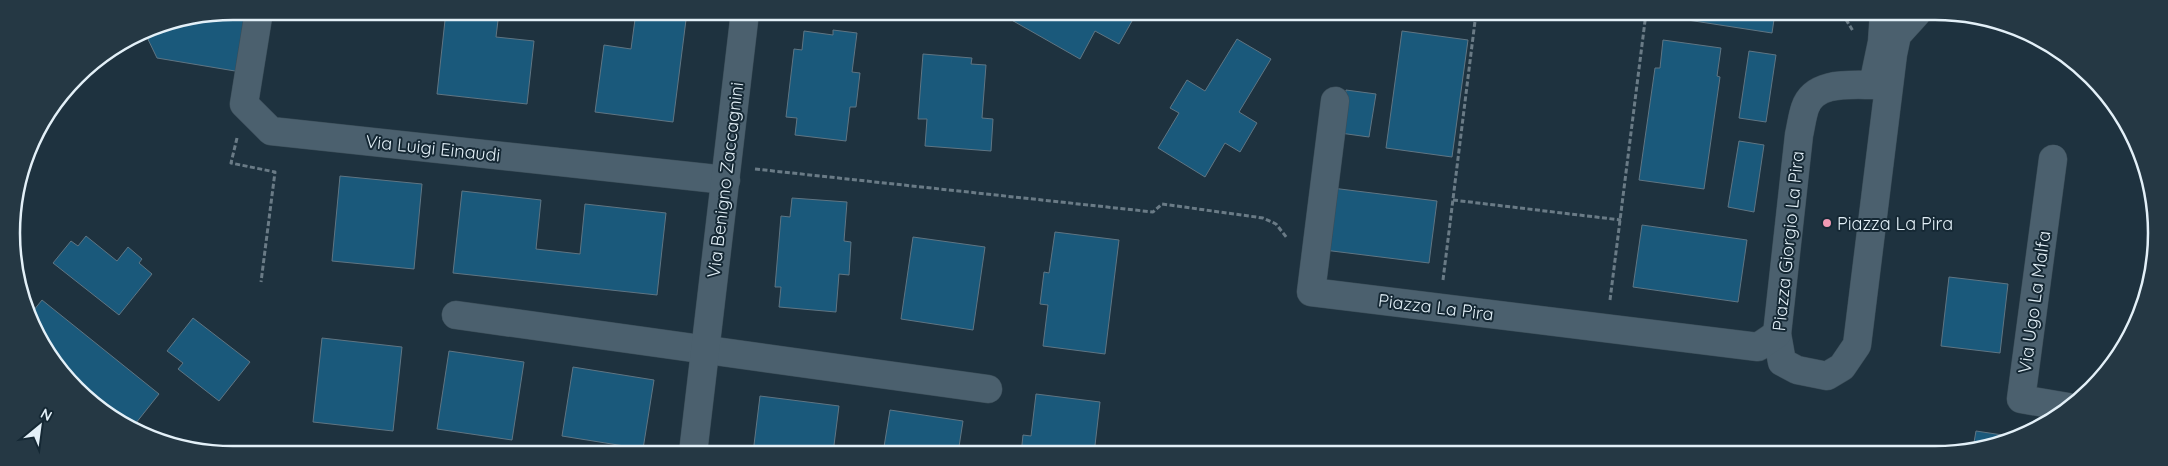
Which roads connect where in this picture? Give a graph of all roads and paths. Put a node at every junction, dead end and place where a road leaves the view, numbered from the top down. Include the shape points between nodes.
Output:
1 (258, 20) edge
2 (744, 20) edge
3 (1475, 20) edge
4 (1645, 20) edge
5 (1884, 20) edge
6 (1911, 20) edge
7 (1335, 101) dead end
8 (244, 104) junction
9 (2053, 159) dead end
10 (726, 173) junction
11 (1453, 200) junction
12 (1621, 220) junction
13 (1315, 256) junction
14 (261, 282) dead end
15 (1439, 308) junction
16 (456, 314) dead end
17 (1606, 328) junction
18 (1767, 340) junction
19 (705, 349) junction
20 (988, 389) dead end
21 (2060, 406) edge
22 (694, 446) edge

1 - 8 street
2 - 10 street, Via Benigno Zaccagnini
3 - 11 path
4 - 12 path
5 - 18 street, Piazza Giorgio La Pira via 1873,85 1821,89 1805,106
6 - 18 street, Piazza Giorgio La Pira via 1897,35 1893,54 1857,345 1842,367 1828,376 1797,370 1782,362
7 - 13 street, Piazza La Pira
8 - 10 street, Via Luigi Einaudi via 271,131
8 - 14 path via 232,163 275,172
9 - 21 street, Via Ugo La Malfa via 2021,399
10 - 13 path via 1153,212 1162,204 1263,218 1276,224 1301,252
10 - 19 street, Via Benigno Zaccagnini
11 - 12 path
11 - 15 path
12 - 17 path
13 - 15 street, Piazza La Pira via 1311,292
15 - 17 street, Piazza La Pira
16 - 19 street
17 - 18 street, Piazza La Pira
19 - 20 street
19 - 22 street, Via Benigno Zaccagnini

